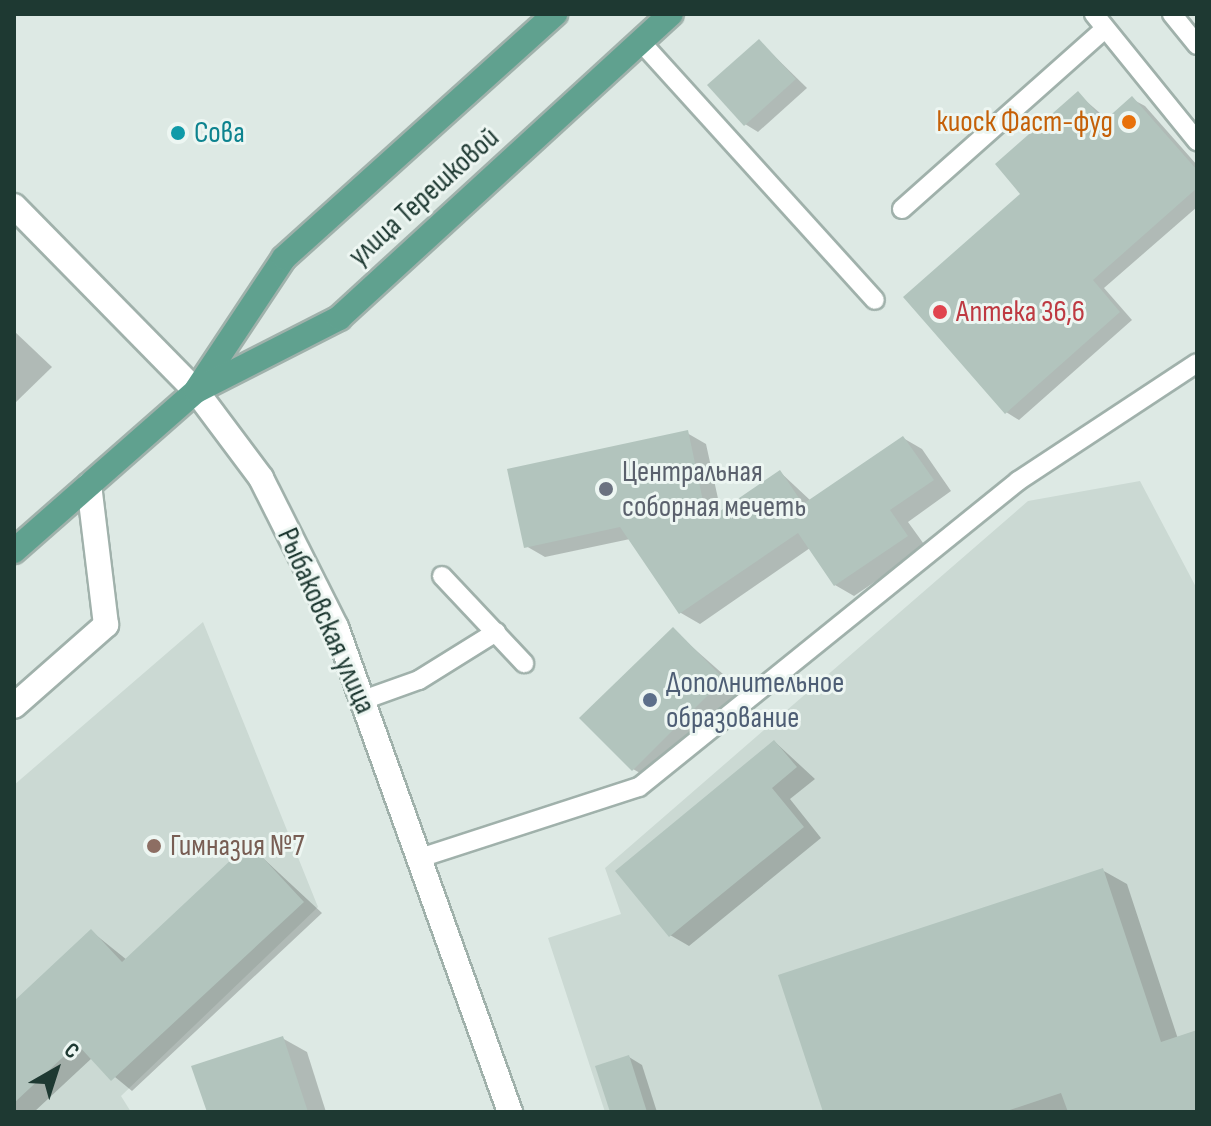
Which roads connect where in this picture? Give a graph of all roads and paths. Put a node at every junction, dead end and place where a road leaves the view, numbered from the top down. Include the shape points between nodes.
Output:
1 (555, 14) edge
2 (671, 14) edge
3 (1172, 14) edge
4 (1099, 21) edge
5 (641, 42) junction
6 (1197, 45) edge
7 (1197, 141) edge
8 (14, 206) edge
9 (902, 209) dead end
10 (875, 300) dead end
11 (1197, 363) edge
12 (196, 391) junction
13 (89, 485) junction
14 (14, 551) edge
15 (442, 576) dead end
16 (496, 632) junction
17 (524, 663) dead end
18 (363, 700) junction
19 (14, 706) edge
20 (423, 857) junction
21 (510, 1112) edge

1 - 12 main road, улица Терешковой via 284,258
2 - 5 main road, улица Терешковой
3 - 6 lane
4 - 7 lane
4 - 9 lane
5 - 10 lane
5 - 12 main road, улица Терешковой via 339,318
8 - 12 main road, Рыбаковская улица
11 - 20 lane via 1018,481 639,787
12 - 13 main road, улица Терешковой
12 - 18 main road, Рыбаковская улица via 261,478 336,627
13 - 14 main road, улица Терешковой
13 - 19 main road via 106,625
15 - 16 lane
16 - 17 lane
16 - 18 lane via 419,680
18 - 20 main road, Рыбаковская улица
20 - 21 main road, Рыбаковская улица

